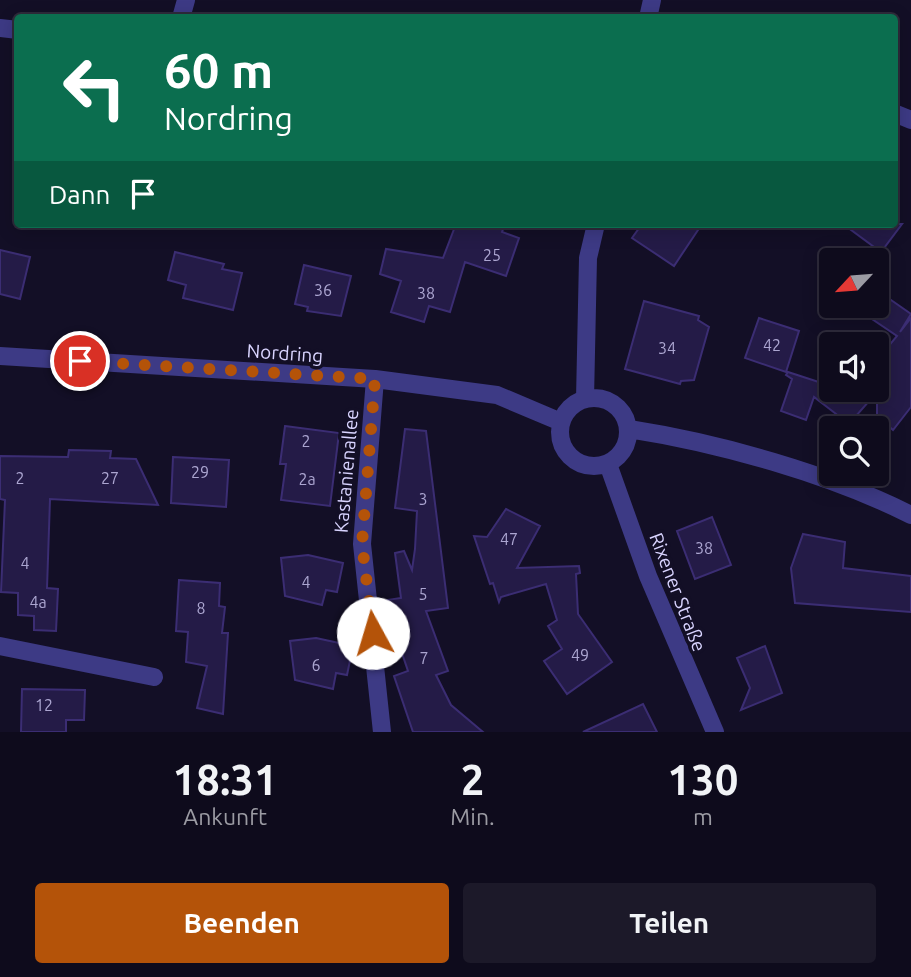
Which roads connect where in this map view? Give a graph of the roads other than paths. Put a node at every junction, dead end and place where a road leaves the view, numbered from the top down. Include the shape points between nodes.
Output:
1 (595, 228) edge
2 (0, 356) edge
3 (375, 379) junction
4 (585, 399) junction
5 (561, 422) junction
6 (629, 429) junction
7 (608, 464) junction
8 (911, 515) edge
9 (0, 646) edge
10 (154, 677) dead end
11 (382, 732) edge
12 (715, 732) edge

1 - 4 street via 588,258
2 - 3 street, Nordring
3 - 5 street, Nordring via 497,395
3 - 11 street, Kastanienallee via 362,544
4 - 5 street via 570,408
4 - 6 street via 605,399 615,405
5 - 7 street via 560,439 574,461 597,467
6 - 7 street via 625,448
6 - 8 street via 808,474
7 - 12 street, Rixener Straße via 648,576
9 - 10 street

